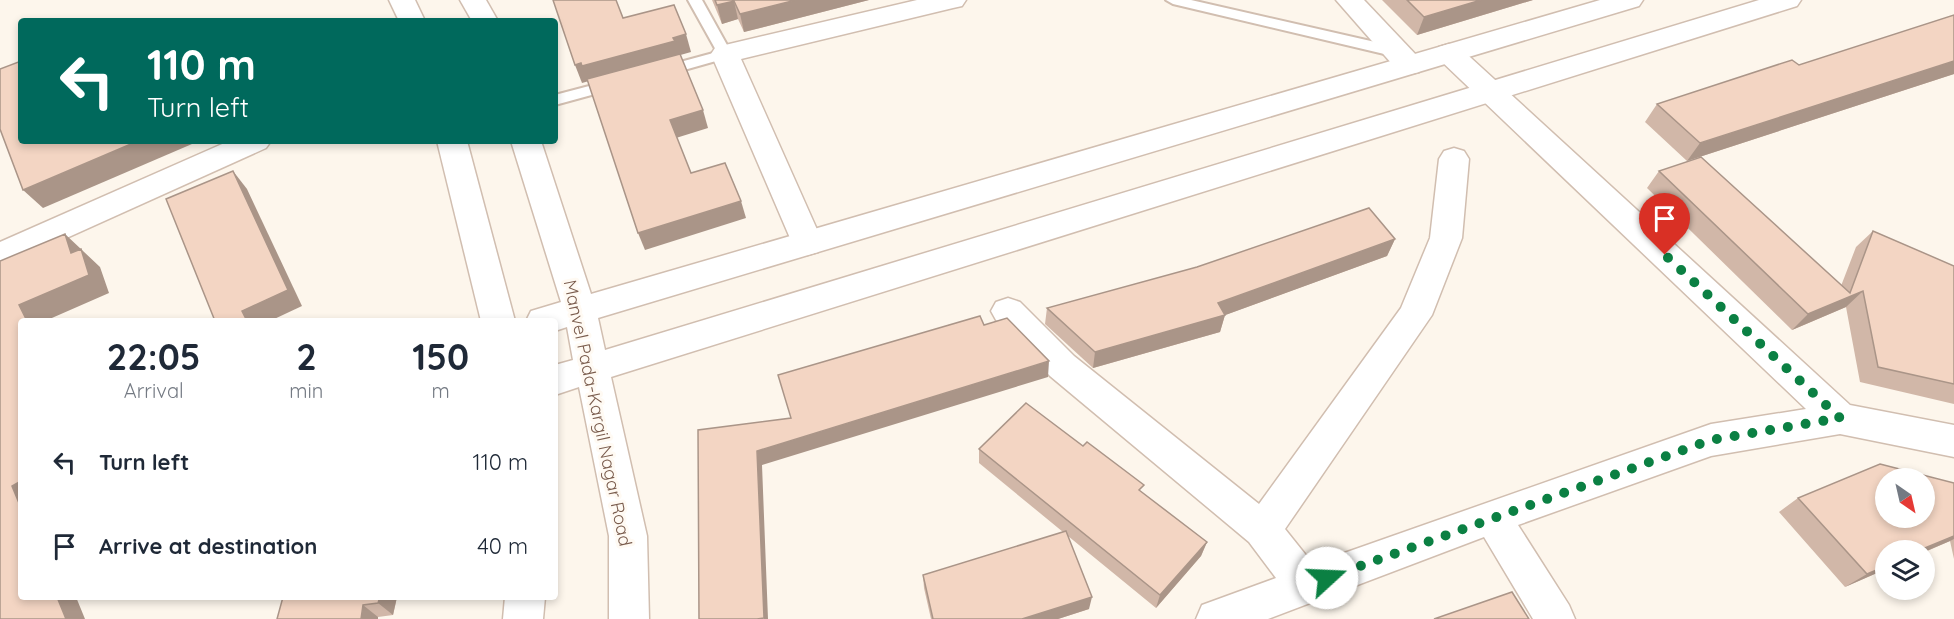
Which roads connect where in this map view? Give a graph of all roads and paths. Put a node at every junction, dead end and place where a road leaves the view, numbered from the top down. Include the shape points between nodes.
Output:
1 (402, 0) edge
2 (473, 0) edge
3 (695, 0) edge
4 (953, 0) edge
5 (1173, 0) edge
6 (1349, 0) edge
7 (1630, 0) edge
8 (1788, 0) edge
9 (411, 18) edge
10 (483, 18) edge
11 (1449, 53) junction
12 (725, 54) junction
13 (1403, 59) junction
14 (650, 74) edge
15 (628, 80) edge
16 (1490, 92) junction
17 (558, 99) edge
18 (249, 144) edge
19 (453, 144) edge
20 (527, 144) edge
21 (1454, 159) dead end
22 (807, 243) junction
23 (0, 256) edge
24 (580, 310) junction
25 (1008, 311) dead end
26 (497, 318) edge
27 (553, 318) edge
28 (592, 368) junction
29 (558, 379) edge
30 (1840, 418) junction
31 (1954, 441) edge
32 (1492, 517) junction
33 (1262, 530) junction
34 (1306, 586) junction
35 (525, 600) edge
36 (523, 619) edge
37 (629, 619) edge
38 (1216, 619) edge
39 (1555, 619) edge

1 - 9 street
2 - 10 street
3 - 12 lane
4 - 12 street
5 - 13 lane
6 - 13 street
7 - 11 street
8 - 16 street
11 - 13 street
11 - 16 street
12 - 14 lane
12 - 22 street
13 - 22 street
15 - 17 lane
16 - 28 street
16 - 30 street
18 - 23 street
19 - 26 street
20 - 24 street, Manvel Pada-Kargil Nagar Road
21 - 33 street via 1446,238 1415,315
22 - 24 street
24 - 27 street
24 - 28 street, Manvel Pada-Kargil Nagar Road
25 - 33 street via 1062,366
28 - 29 street
28 - 37 street, Manvel Pada-Kargil Nagar Road via 628,536
30 - 31 street
30 - 32 street via 1711,440
32 - 34 street
32 - 39 street
33 - 34 street
34 - 38 street
35 - 36 street

